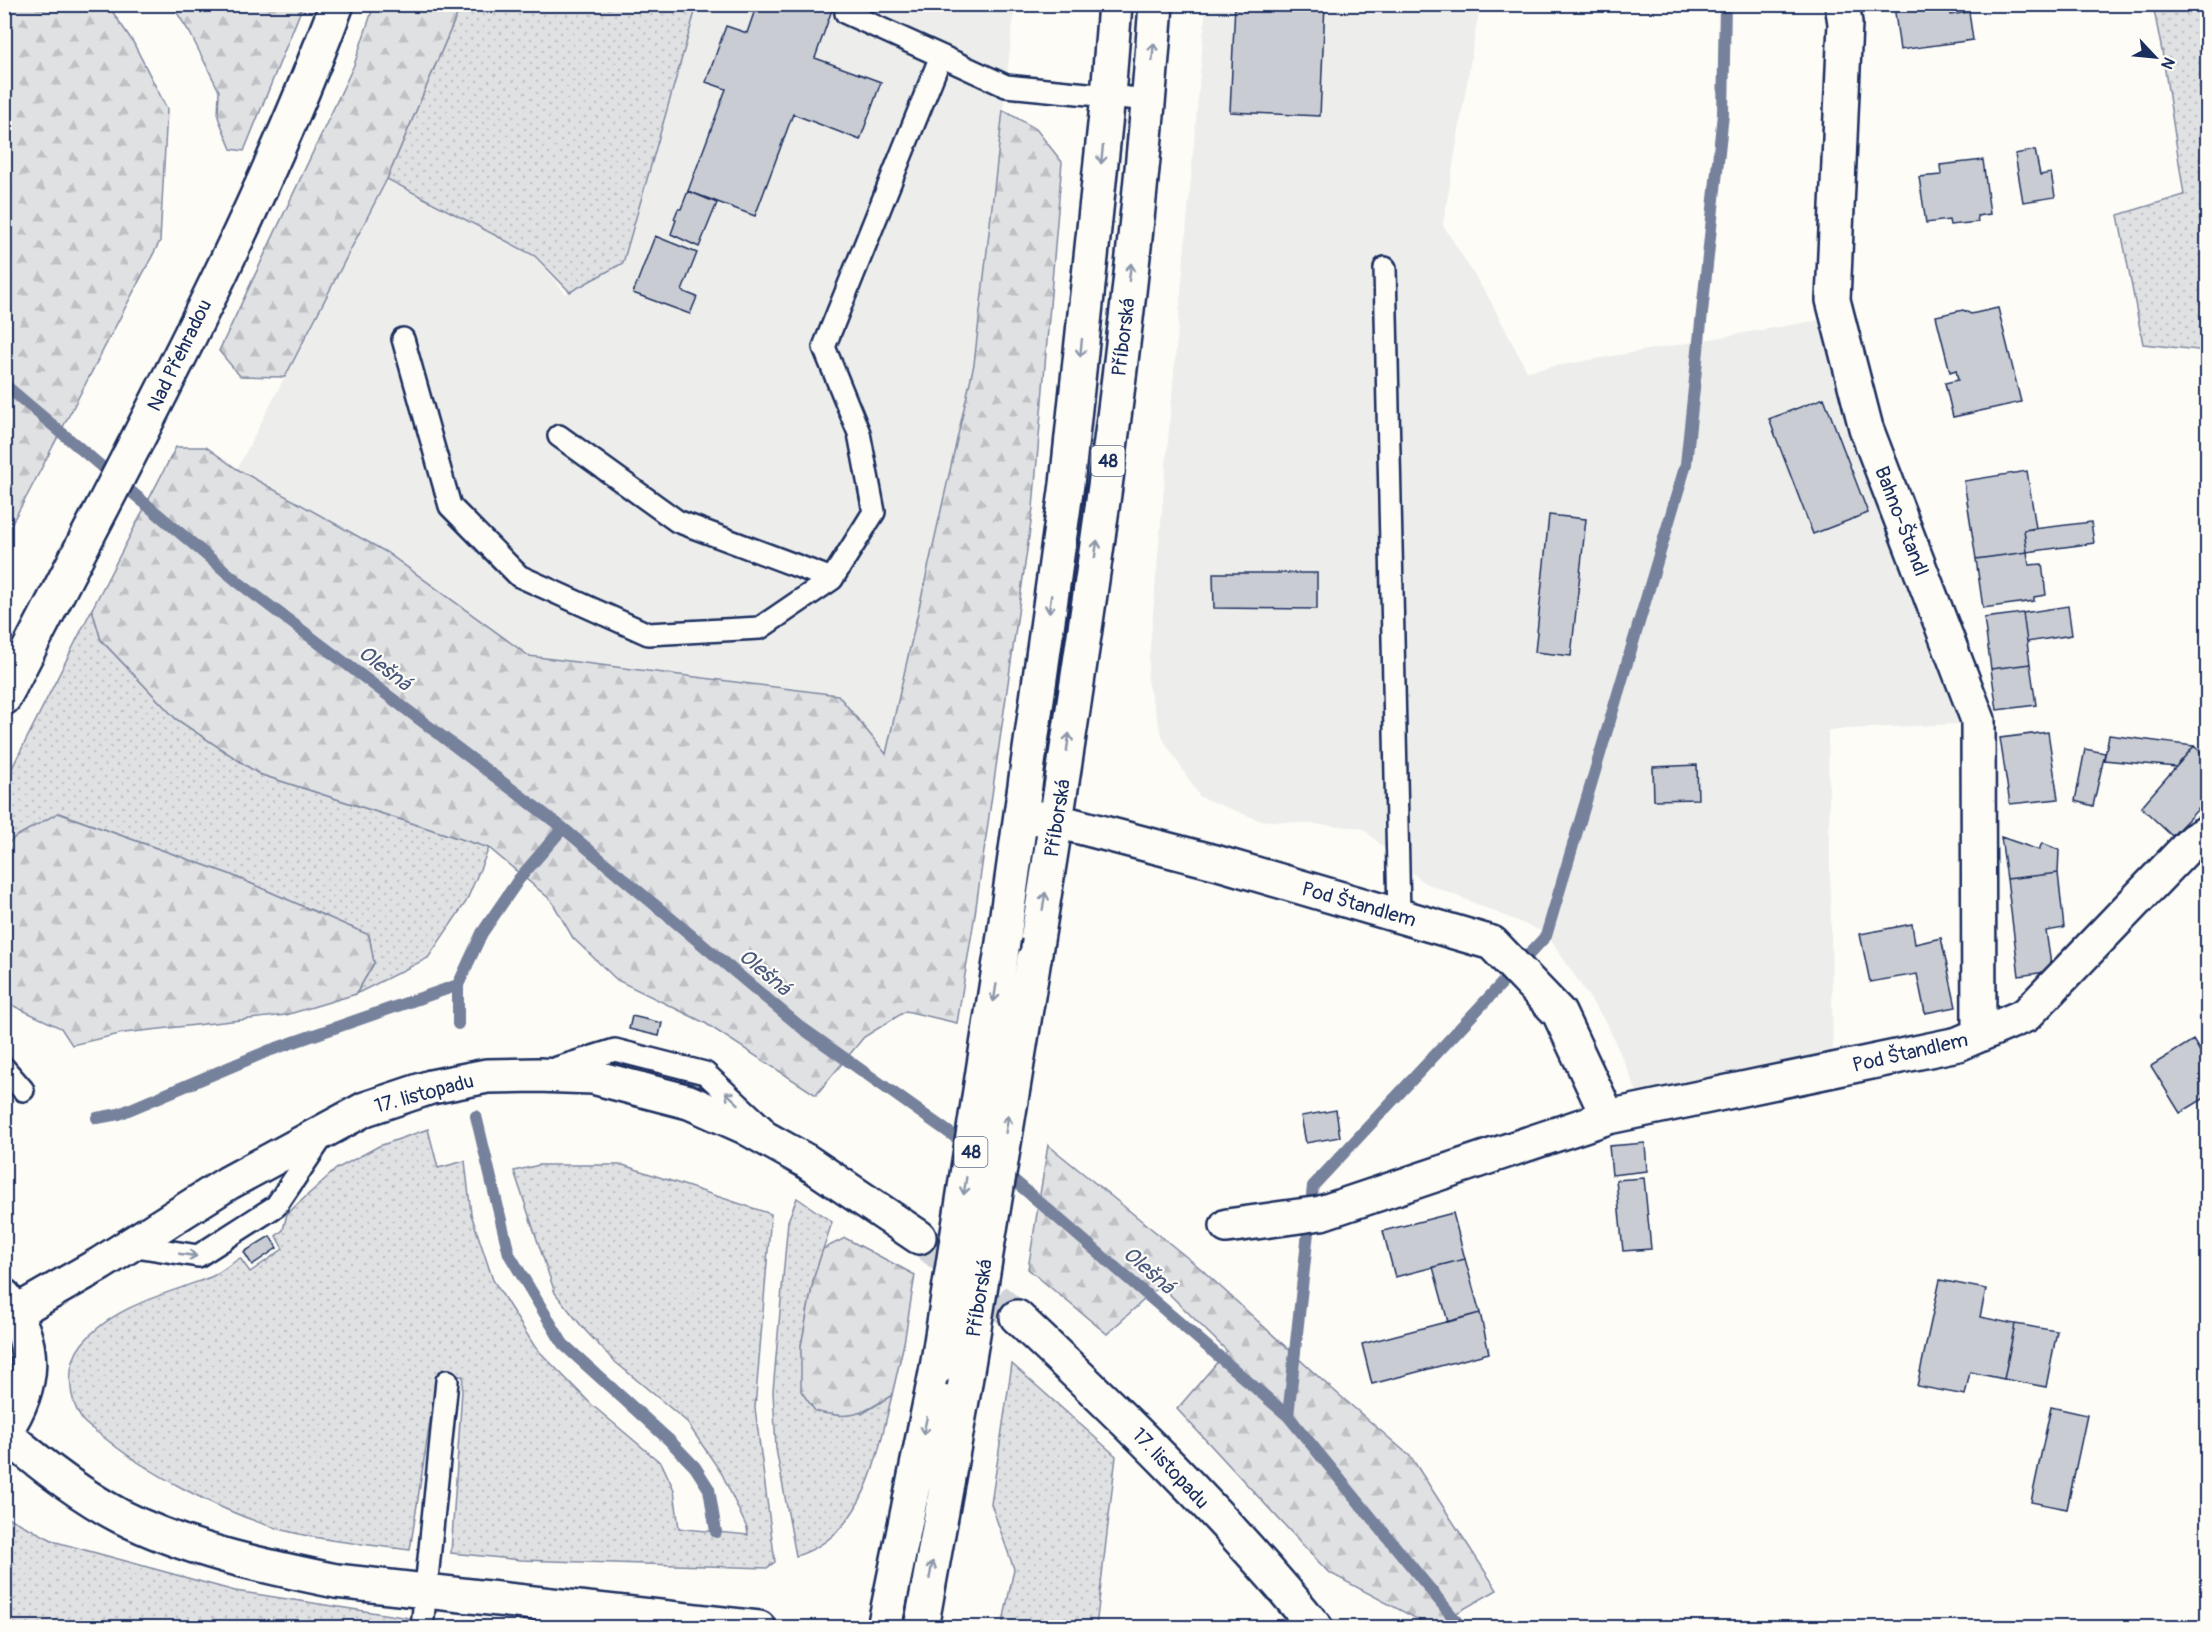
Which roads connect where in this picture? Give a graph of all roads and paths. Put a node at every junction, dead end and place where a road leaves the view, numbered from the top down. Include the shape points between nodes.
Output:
1 (337, 4) edge
2 (1115, 4) edge
3 (1156, 4) edge
4 (1842, 4) edge
5 (846, 13) dead end
6 (940, 56) junction
7 (1108, 96) junction
8 (1149, 100) junction
9 (1384, 268) dead end
10 (403, 339) dead end
11 (559, 436) dead end
12 (832, 579) junction
13 (4, 698) edge
14 (1021, 814) junction
15 (1057, 821) junction
16 (2208, 832) edge
17 (1399, 916) junction
18 (1979, 1035) junction
19 (4, 1068) edge
20 (24, 1090) dead end
21 (1608, 1117) junction
22 (327, 1129) junction
23 (1227, 1226) dead end
24 (919, 1237) tunnel mouth
25 (130, 1245) junction
26 (10, 1304) edge
27 (1017, 1317) tunnel mouth
28 (447, 1381) dead end
29 (4, 1432) edge
30 (426, 1591) junction
31 (422, 1628) edge
32 (759, 1628) edge
33 (884, 1628) edge
34 (921, 1628) edge
35 (1316, 1628) edge

1 - 13 main road, Nad Přehradou via 258,194
2 - 7 main road, Příborská / 48
8 -> 3 main road, Příborská / 48
4 - 18 main road, Bahno-Štandl via 1845,34 1833,300 1866,428 1978,720
5 - 6 lane
6 - 7 lane via 1006,86
6 - 12 lane via 824,347 859,433 874,512
7 - 8 lane
7 -> 14 main road, Příborská / 48 via 1067,484
15 -> 8 main road, Příborská / 48 via 1105,488
9 - 17 lane
10 - 12 lane via 450,506 519,576 648,634 760,628
11 - 12 lane via 676,522
14 - 15 main road, Pod Štandlem
14 -> 33 main road, Příborská / 48, bridge via 937,1368
15 - 17 main road, Pod Štandlem
34 -> 15 main road, Příborská / 48, bridge
16 - 18 main road, Pod Štandlem via 2194,840 2026,1015
17 - 21 main road, Pod Štandlem via 1492,944 1559,1013
18 - 21 main road, Pod Štandlem via 1958,1044
19 - 20 lane
21 - 23 main road, Pod Štandlem via 1321,1213
22 - 24 main road, 17. listopadu via 365,1109 430,1087 487,1076 593,1077 689,1102 746,1127
22 - 25 main road, 17. listopadu via 228,1183
25 -> 22 lane via 198,1256 276,1206
25 - 26 main road, 17. listopadu
26 - 29 main road via 26,1336 29,1361 27,1387 19,1411
27 - 35 main road, 17. listopadu via 1129,1423 1283,1587
28 - 30 lane
29 - 30 main road via 39,1463 119,1516 165,1536 268,1567 336,1581
30 - 31 lane
30 - 32 main road

